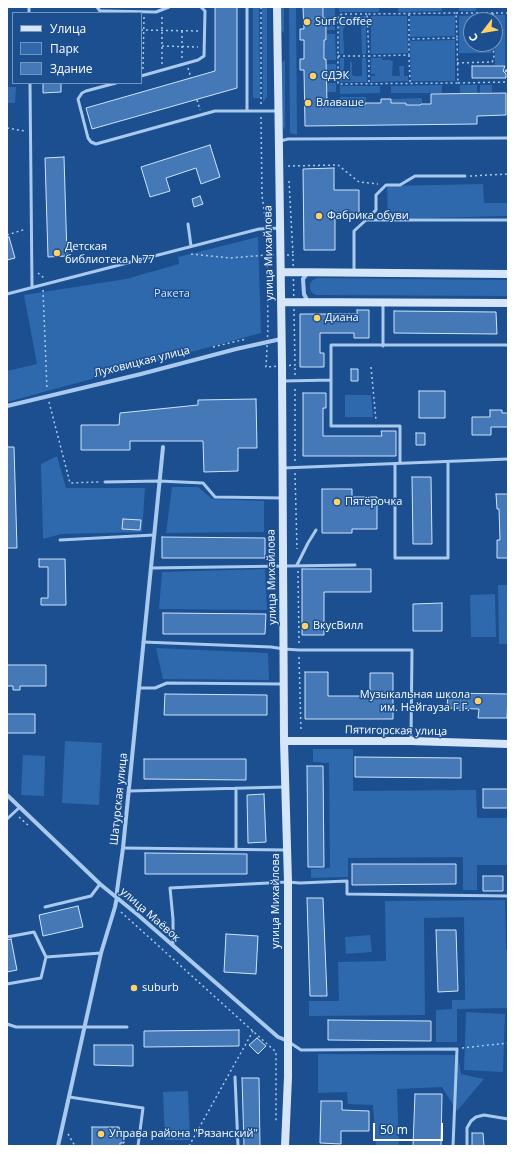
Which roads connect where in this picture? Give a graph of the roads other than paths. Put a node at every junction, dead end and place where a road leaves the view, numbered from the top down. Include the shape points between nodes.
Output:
1 (97, 7) edge
2 (169, 7) edge
3 (201, 7) edge
4 (247, 7) edge
5 (277, 7) edge
6 (205, 9) edge
7 (142, 75) edge
8 (30, 84) edge
9 (112, 84) edge
10 (247, 110) junction
11 (278, 112) junction
12 (508, 138) edge
13 (279, 141) junction
14 (465, 176) road end
15 (366, 220) junction
16 (508, 220) edge
17 (188, 224) dead end
18 (280, 228) junction
19 (191, 246) junction
20 (281, 272) junction
21 (308, 272) junction
22 (354, 273) junction
23 (508, 274) edge
24 (32, 287) junction
25 (7, 294) edge
26 (281, 302) junction
27 (308, 302) junction
28 (383, 303) junction
29 (508, 303) edge
30 (282, 340) junction
31 (508, 345) edge
32 (383, 346) junction
33 (331, 380) junction
34 (282, 381) junction
35 (7, 406) edge
36 (162, 447) dead end
37 (508, 459) edge
38 (448, 462) junction
39 (400, 463) junction
40 (395, 464) junction
41 (283, 468) junction
42 (159, 481) junction
43 (105, 482) road end
44 (282, 498) junction
45 (316, 530) dead end
46 (154, 536) junction
47 (60, 540) dead end
48 (297, 564) junction
49 (283, 565) junction
50 (354, 565) dead end
51 (151, 568) junction
52 (143, 642) junction
53 (284, 649) junction
54 (284, 684) junction
55 (139, 688) junction
56 (284, 741) junction
57 (411, 741) junction
58 (508, 744) edge
59 (236, 788) junction
60 (286, 788) junction
61 (128, 791) junction
62 (7, 795) edge
63 (20, 807) junction
64 (7, 820) edge
65 (123, 848) junction
66 (236, 849) junction
67 (287, 850) junction
68 (288, 882) junction
69 (100, 884) junction
70 (508, 896) edge
71 (117, 897) junction
72 (45, 907) dead end
73 (7, 937) edge
74 (173, 946) junction
75 (101, 953) junction
76 (46, 957) junction
77 (7, 984) edge
78 (7, 1024) edge
79 (84, 1027) junction
80 (127, 1027) dead end
81 (288, 1041) junction
82 (235, 1077) dead end
83 (69, 1097) junction
84 (508, 1119) edge
85 (58, 1146) edge
86 (138, 1146) edge
87 (238, 1146) edge
88 (285, 1146) edge
89 (453, 1146) edge
90 (464, 1146) edge
91 (467, 1146) edge

1 - 2 lane via 104,12 144,12
3 - 6 lane
4 - 10 lane
5 - 11 street, улица Михайлова
6 - 7 lane via 205,52 202,58
8 - 24 lane
9 - 10 lane via 86,91 78,99 88,138 96,144 202,115
10 - 11 lane
11 - 13 street, улица Михайлова
12 - 13 lane
13 - 18 street, улица Михайлова
14 - 15 lane via 415,176 400,185 386,185 376,195 376,210
15 - 16 lane
15 - 22 lane via 354,231
17 - 19 lane
18 - 19 lane via 259,229
18 - 20 street, улица Михайлова
19 - 24 lane
20 - 21 street
20 - 26 street, улица Михайлова
21 - 22 street
21 - 27 street via 303,279 304,294
22 - 23 street
24 - 25 lane
26 - 27 street
26 - 30 street, улица Михайлова
27 - 28 street
28 - 29 street
28 - 32 lane
30 - 34 street, улица Михайлова
30 - 35 street, Луховицкая улица
31 - 32 lane
32 - 33 lane via 331,345
33 - 34 lane
33 - 39 lane via 331,426 400,426
34 - 41 street, улица Михайлова
36 - 42 street, Шатурская улица
37 - 38 lane
38 - 39 lane
38 - 40 lane via 448,558 395,558
39 - 40 lane
40 - 41 lane
41 - 44 street, улица Михайлова
42 - 43 lane
42 - 44 lane via 203,483 215,497
42 - 46 street, Шатурская улица
44 - 49 street, улица Михайлова
45 - 48 lane
46 - 47 lane
46 - 51 street, Шатурская улица
48 - 49 lane
48 - 50 lane
49 - 51 lane
49 - 53 street, улица Михайлова
51 - 52 street, Шатурская улица
52 - 53 lane
52 - 55 street, Шатурская улица
53 - 54 street, улица Михайлова
53 - 57 lane via 412,650
54 - 55 lane via 167,683 155,688
54 - 56 street, улица Михайлова
55 - 61 street, Шатурская улица
56 - 57 street, Пятигорская улица
56 - 60 street, улица Михайлова
57 - 58 street, Пятигорская улица
59 - 60 lane
59 - 61 lane
59 - 66 lane
60 - 67 street, улица Михайлова
61 - 65 street, Шатурская улица
62 - 63 street, улица Маёвок
63 - 64 lane
63 - 69 street, улица Маёвок
65 - 66 lane
65 - 71 street, Шатурская улица
66 - 67 lane
67 - 68 street, улица Михайлова
68 - 70 lane via 347,881 347,894
68 - 74 lane via 170,888
68 - 81 street, улица Михайлова
69 - 71 street, улица Маёвок
69 - 72 lane via 91,896
71 - 74 street, улица Маёвок
71 - 75 street, Шатурская улица
73 - 76 lane via 34,932
74 - 81 street, улица Маёвок via 278,1038
75 - 76 lane
75 - 79 street, Шатурская улица
76 - 77 lane via 41,978
78 - 79 lane via 16,1027
79 - 80 lane
79 - 83 street, Шатурская улица
81 - 88 street, улица Михайлова
81 - 89 lane via 301,1050 457,1049
82 - 87 lane
83 - 85 street, Шатурская улица
83 - 86 lane via 143,1108
84 - 91 lane via 484,1115 476,1117 467,1128
90 - 91 lane

